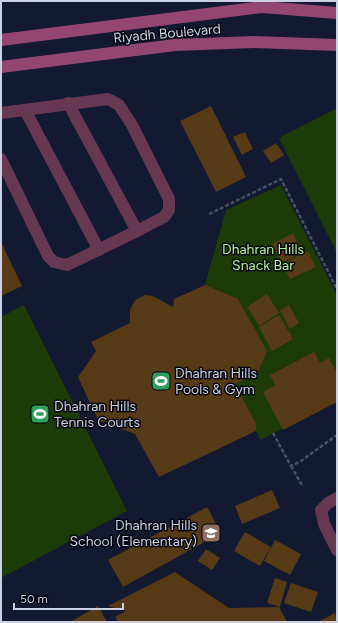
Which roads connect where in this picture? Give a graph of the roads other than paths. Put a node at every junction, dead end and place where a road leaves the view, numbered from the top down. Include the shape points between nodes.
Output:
1 (337, 13) edge
2 (1, 40) edge
3 (337, 45) edge
4 (1, 67) edge
5 (68, 103) junction
6 (25, 110) junction
7 (1, 113) edge
8 (1, 159) edge
9 (137, 231) junction
10 (99, 250) junction
11 (337, 498) edge
12 (337, 550) edge

1 - 2 main road, Riyadh Boulevard via 262,7
3 - 4 main road, Riyadh Boulevard via 254,42 175,45
5 - 6 street
5 - 9 street
5 - 9 street via 108,99 119,105 132,126 169,199 169,210 164,217
6 - 7 street
6 - 10 street
8 - 10 street via 48,256 54,262 67,264
9 - 10 street
11 - 12 street via 322,510 324,524

